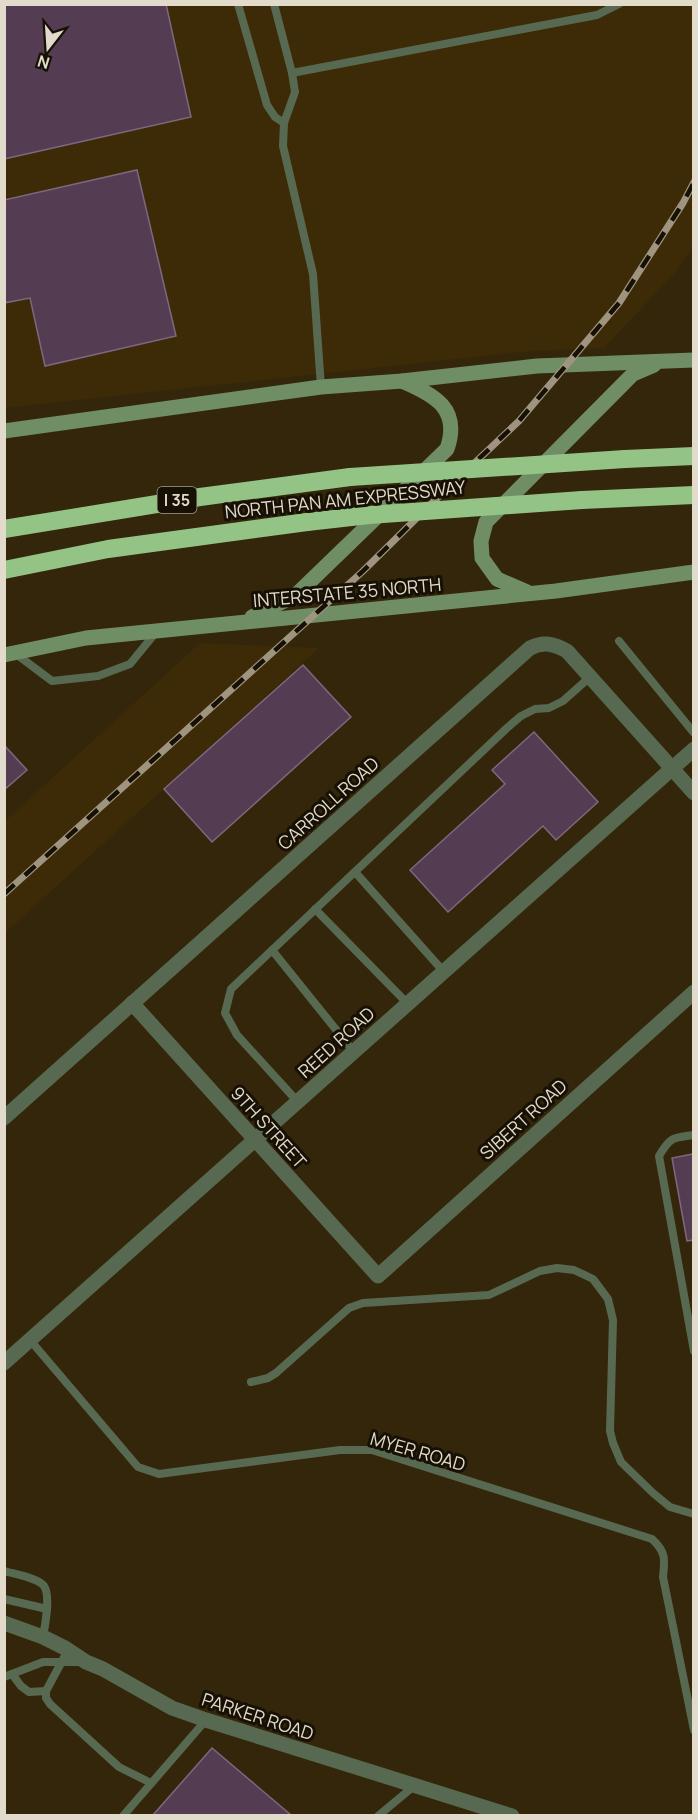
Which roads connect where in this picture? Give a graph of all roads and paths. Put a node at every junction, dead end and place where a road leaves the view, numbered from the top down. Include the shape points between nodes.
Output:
1 (238, 4) edge
2 (274, 4) edge
3 (619, 4) edge
4 (292, 73) junction
5 (284, 123) junction
6 (693, 360) edge
7 (662, 361) junction
8 (402, 381) junction
9 (321, 387) junction
10 (4, 431) edge
11 (693, 456) edge
12 (693, 495) edge
13 (632, 497) junction
14 (693, 502) edge
15 (4, 529) edge
16 (4, 570) edge
17 (693, 572) edge
18 (530, 593) junction
19 (240, 621) junction
20 (158, 630) junction
21 (619, 641) dead end
22 (10, 654) edge
23 (590, 677) junction
24 (693, 733) edge
25 (693, 749) edge
26 (672, 768) junction
27 (693, 793) edge
28 (355, 872) junction
29 (315, 909) junction
30 (272, 950) junction
31 (444, 972) junction
32 (693, 992) edge
33 (132, 1004) junction
34 (408, 1004) junction
35 (354, 1052) junction
36 (298, 1102) junction
37 (4, 1118) edge
38 (693, 1135) edge
39 (254, 1141) junction
40 (378, 1276) joint
41 (30, 1340) junction
42 (693, 1351) edge
43 (4, 1363) edge
44 (251, 1382) dead end
45 (693, 1514) edge
46 (4, 1571) edge
47 (4, 1599) edge
48 (47, 1610) junction
49 (4, 1623) edge
50 (43, 1637) junction
51 (65, 1656) junction
52 (8, 1676) edge
53 (46, 1691) junction
54 (206, 1720) junction
55 (693, 1730) edge
56 (151, 1783) junction
57 (414, 1786) junction
58 (123, 1815) edge
59 (378, 1815) edge
60 (512, 1815) edge

1 - 5 lane via 267,105
2 - 4 lane
3 - 4 lane via 597,15
4 - 5 lane via 295,92
5 - 9 lane via 283,146 313,274
6 - 7 main road
7 - 8 main road via 537,366
7 - 18 main road via 633,374 486,522 482,558 497,579
8 - 9 main road
8 - 19 main road via 440,402 450,417 452,434 447,449 296,596
9 - 10 main road
11 - 15 highway, NORTH PAN AM EXPRESSWAY / I 35, bridge via 350,477
12 - 13 highway, NORTH PAN AM EXPRESSWAY / I 35
13 - 14 highway
13 - 16 highway, NORTH PAN AM EXPRESSWAY / I 35, bridge via 307,522 108,549
17 - 18 main road, INTERSTATE 35 NORTH
18 - 19 main road, INTERSTATE 35 NORTH
19 - 20 main road, INTERSTATE 35 NORTH
20 - 22 main road, INTERSTATE 35 NORTH via 86,638
20 - 22 lane via 130,664 98,676 52,681
21 - 24 lane
23 - 26 street, CARROLL ROAD
23 - 28 lane via 563,701 521,716
23 - 33 street, CARROLL ROAD via 567,651 553,644 530,648
25 - 26 street, REED ROAD
26 - 27 street
26 - 31 street, REED ROAD
28 - 29 lane
28 - 31 lane
29 - 30 lane
29 - 34 lane
30 - 35 lane
30 - 36 lane via 231,989 225,1012 237,1035
31 - 34 street, REED ROAD
32 - 40 street, SIBERT ROAD
33 - 37 street, CARROLL ROAD
33 - 39 street, 9TH STREET
34 - 35 street, REED ROAD
35 - 36 street, REED ROAD
36 - 39 street, REED ROAD
38 - 42 lane via 672,1138 659,1156
39 - 40 street, 9TH STREET
39 - 41 street, REED ROAD
41 - 43 street, REED ROAD
41 - 55 lane, MYER ROAD via 138,1467 147,1471 159,1474 340,1450 372,1450 652,1539 661,1548 664,1559 663,1577
44 - 45 lane via 276,1373 349,1308 363,1303 489,1294 540,1271 574,1270 594,1280 608,1299 613,1320 610,1431 621,1462 670,1507
46 - 48 lane via 44,1585
47 - 48 lane
48 - 50 lane
49 - 50 street, PARKER ROAD
50 - 51 street, PARKER ROAD
51 - 52 lane
51 - 53 lane
51 - 54 street, PARKER ROAD via 103,1668 172,1708
52 - 53 lane via 29,1692
53 - 56 lane via 50,1704 119,1767
54 - 56 lane
54 - 57 street, PARKER ROAD
56 - 58 lane
57 - 59 lane
57 - 60 street, PARKER ROAD

